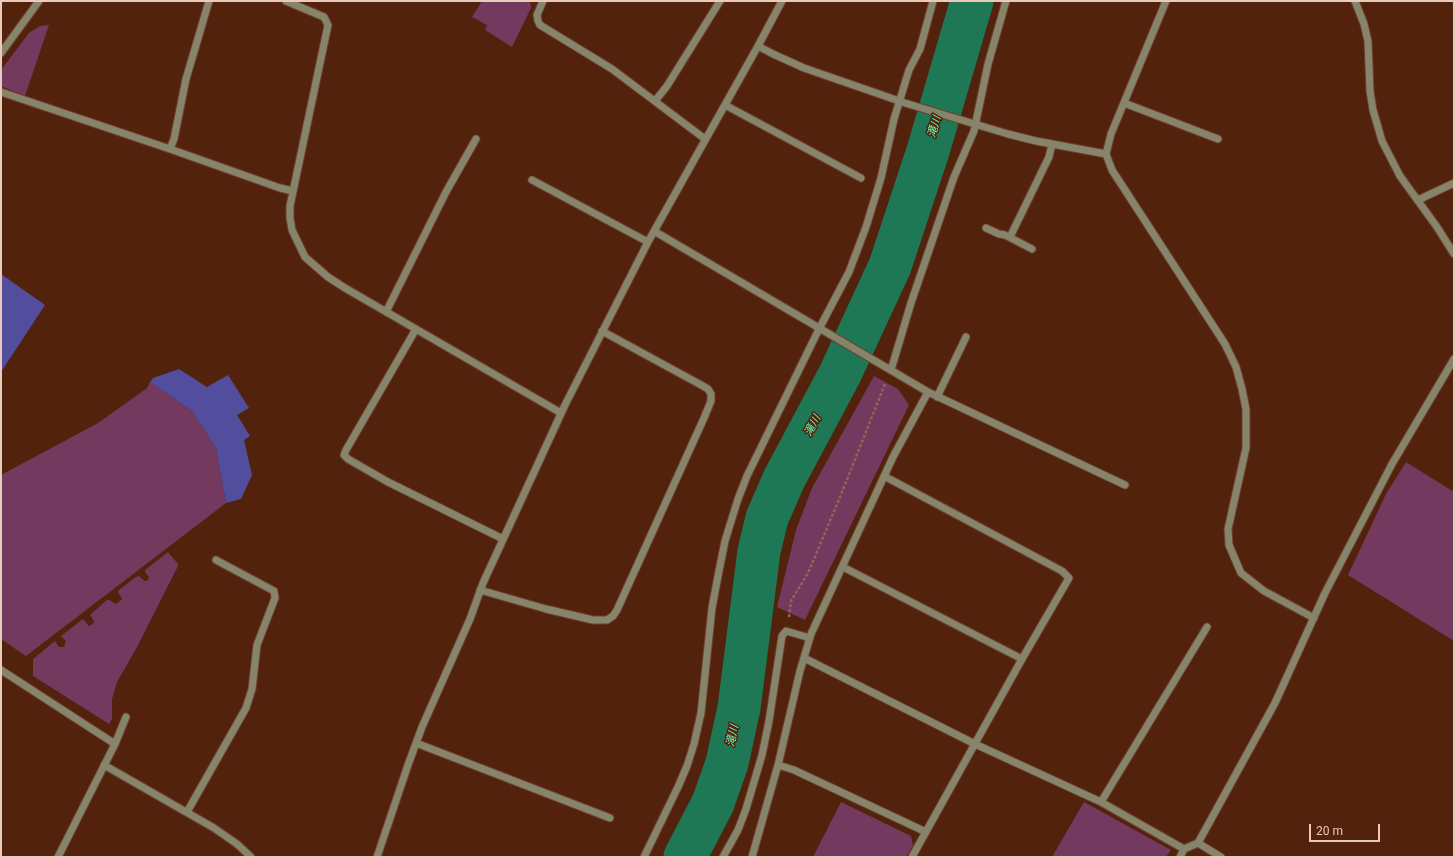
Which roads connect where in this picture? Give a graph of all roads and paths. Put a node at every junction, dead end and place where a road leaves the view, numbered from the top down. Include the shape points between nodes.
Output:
1 (39, 1) edge
2 (209, 1) edge
3 (286, 1) edge
4 (543, 1) edge
5 (720, 1) edge
6 (782, 1) edge
7 (933, 1) edge
8 (1006, 1) edge
9 (1166, 1) edge
10 (1355, 1) edge
11 (758, 46) junction
12 (1, 53) edge
13 (1, 92) edge
14 (655, 101) junction
15 (903, 102) junction
16 (1124, 103) junction
17 (725, 106) junction
18 (972, 122) junction
19 (476, 139) dead end
20 (705, 139) junction
21 (1218, 139) dead end
22 (1052, 144) junction
23 (170, 149) junction
24 (1106, 154) junction
25 (861, 178) dead end
26 (532, 180) dead end
27 (1454, 183) edge
28 (293, 191) junction
29 (1418, 200) junction
30 (986, 228) dead end
31 (654, 231) junction
32 (1010, 237) junction
33 (648, 242) junction
34 (1032, 249) dead end
35 (1454, 254) edge
36 (386, 312) junction
37 (416, 329) junction
38 (819, 329) junction
39 (602, 331) junction
40 (966, 337) dead end
41 (1454, 359) edge
42 (891, 370) junction
43 (928, 392) junction
44 (938, 397) junction
45 (561, 413) junction
46 (884, 476) junction
47 (1125, 485) dead end
48 (503, 539) junction
49 (216, 560) dead end
50 (843, 567) junction
51 (480, 590) junction
52 (1314, 618) junction
53 (1207, 627) dead end
54 (786, 631) junction
55 (810, 638) junction
56 (804, 658) junction
57 (1022, 659) junction
58 (1, 670) edge
59 (126, 717) dead end
60 (416, 743) junction
61 (115, 744) junction
62 (975, 744) junction
63 (104, 765) junction
64 (778, 765) junction
65 (1101, 802) junction
66 (187, 812) junction
67 (610, 818) dead end
68 (926, 832) junction
69 (1198, 843) junction
70 (1184, 849) junction
71 (58, 857) edge
72 (251, 857) edge
73 (377, 857) edge
74 (644, 857) edge
75 (723, 857) edge
76 (752, 857) edge
77 (912, 857) edge
78 (1180, 857) edge
79 (1221, 857) edge

1 - 12 street
2 - 23 street via 186,79
3 - 28 street via 324,17 328,25
4 - 14 street via 537,15 540,25 598,60
5 - 14 street
6 - 11 street
7 - 15 street via 920,49 908,70
8 - 18 street
9 - 16 street
10 - 29 street via 1368,41 1372,110 1377,126 1400,176
11 - 15 street via 804,68
11 - 17 street
13 - 23 street
14 - 20 street
15 - 18 street
15 - 38 street via 894,119 881,178 866,227 849,272
16 - 21 street
16 - 24 street
17 - 20 street
17 - 25 street
18 - 22 street via 1008,134
18 - 42 street via 974,131 949,192
19 - 36 street via 446,192
20 - 31 street
22 - 24 street
22 - 32 street via 1049,157
23 - 28 street
24 - 52 street via 1112,170 1225,344 1236,367 1246,408 1246,448 1228,529 1229,545 1241,573 1264,591
26 - 33 street
27 - 29 street
28 - 36 street via 290,206 292,230 305,257 328,277
29 - 35 street
30 - 32 street
31 - 33 street
31 - 38 street
32 - 34 street
33 - 39 street
36 - 37 street
37 - 45 street
37 - 48 street via 344,455 348,460 388,482
38 - 42 street
38 - 74 street via 738,499 725,542 712,608 701,713 694,744 678,787
39 - 45 street
39 - 51 street via 704,386 711,394 704,418 617,610 608,620 593,620
40 - 44 street
41 - 52 street via 1392,464
42 - 43 street
42 - 54 path via 808,573 791,601
43 - 44 street
43 - 46 street
44 - 47 street
45 - 48 street
46 - 50 street
46 - 57 street via 1062,571 1069,578
48 - 51 street
49 - 66 street via 274,591 275,598 257,645 252,689 246,708
50 - 55 street
50 - 57 street
51 - 60 street
52 - 69 street via 1275,703
53 - 65 street
54 - 55 street
54 - 75 street via 780,644 769,721 752,790 738,830
55 - 56 street
56 - 62 street
56 - 64 street
57 - 62 street
58 - 61 street
59 - 61 street
60 - 67 street
60 - 73 street
61 - 63 street
62 - 65 street
62 - 68 street
63 - 66 street
63 - 71 street
64 - 68 street via 794,770
64 - 76 street
65 - 70 street
66 - 72 street via 229,837
68 - 77 street
69 - 70 street
69 - 79 street
70 - 78 street

